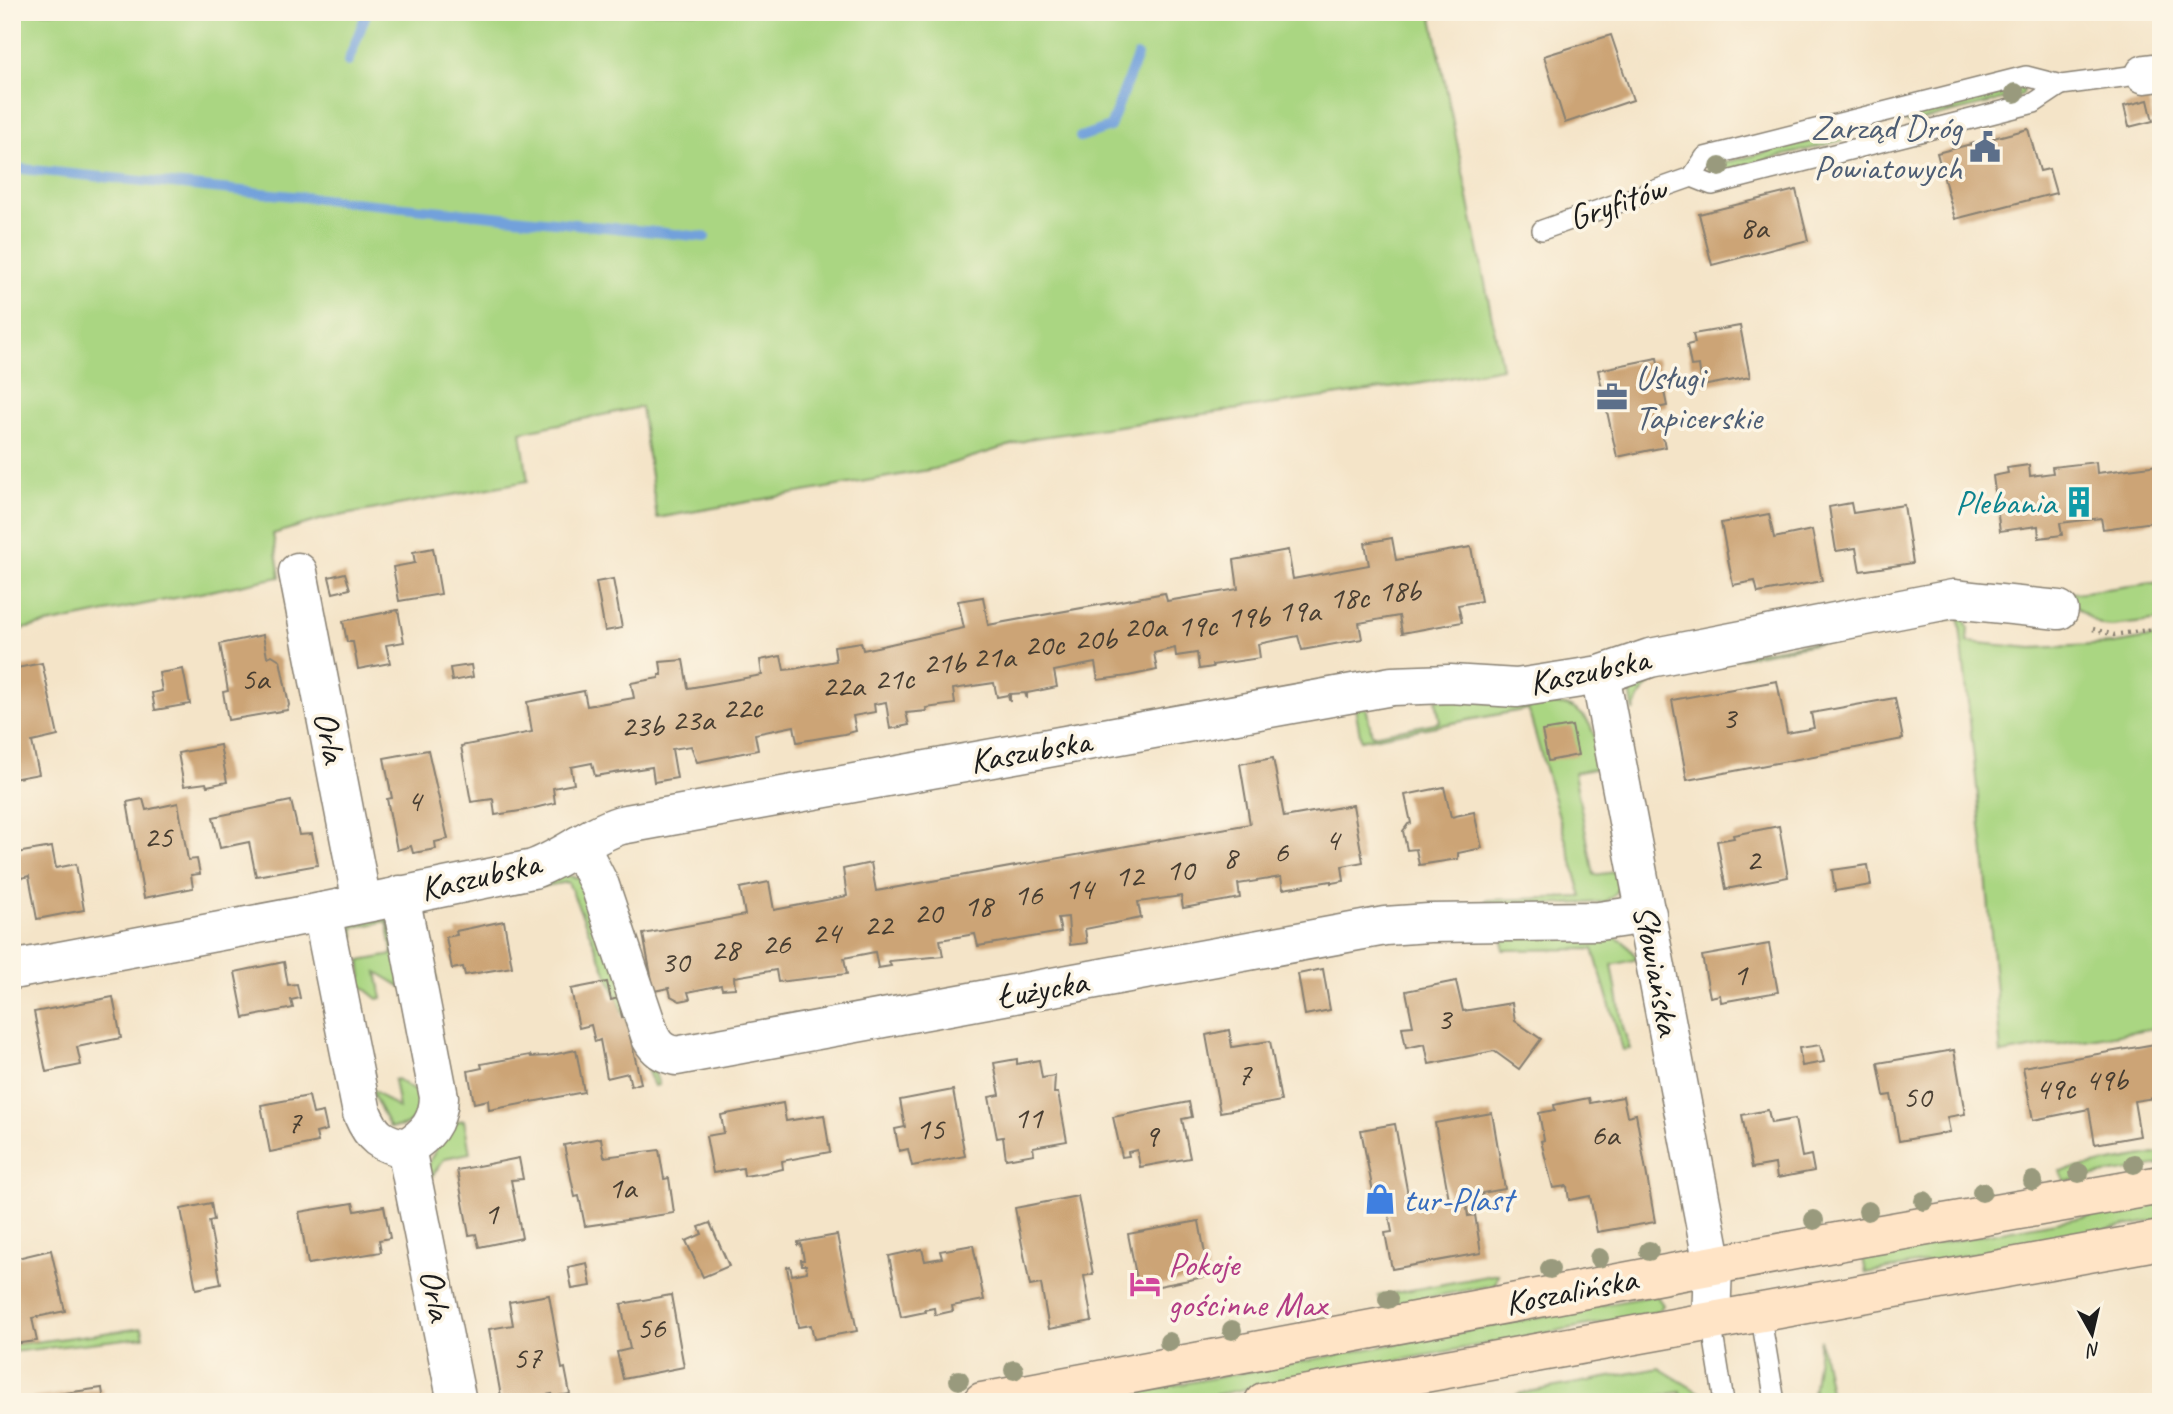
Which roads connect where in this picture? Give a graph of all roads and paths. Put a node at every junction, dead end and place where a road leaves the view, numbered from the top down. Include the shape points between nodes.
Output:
1 (2153, 73) edge
2 (2061, 85) junction
3 (1874, 114) junction
4 (1880, 143) junction
5 (1692, 177) junction
6 (1542, 230) dead end
7 (298, 572) dead end
8 (2059, 610) joint
9 (2161, 628) edge
10 (1600, 676) junction
11 (579, 845) junction
12 (400, 895) junction
13 (362, 903) junction
14 (322, 912) junction
15 (1647, 914) junction
16 (12, 970) edge
17 (406, 1148) junction
18 (2161, 1185) edge
19 (2161, 1240) edge
20 (1713, 1265) junction
21 (1760, 1312) junction
22 (1711, 1321) junction
23 (457, 1402) edge
24 (982, 1402) edge
25 (1264, 1402) edge
26 (1724, 1402) edge
27 (1775, 1402) edge

1 - 2 lane
2 - 3 lane, Gryfitów via 2026,76
2 - 4 lane, Gryfitów via 2034,103
3 - 4 lane
3 - 5 lane, Gryfitów via 1705,157
4 - 5 lane, Gryfitów via 1712,185
5 - 6 lane, Gryfitów
7 - 13 street, Orla
8 - 9 path via 2091,629 2114,635
8 - 10 street, Kaszubska via 1953,599 1650,658
10 - 11 street, Kaszubska via 1517,688 1392,686 621,825
10 - 15 street, Słowiańska
11 - 12 street, Kaszubska via 533,869
11 - 15 street, Łużycka via 600,886 651,1038 656,1048 676,1056 1385,926 1599,921
12 - 13 street, Kaszubska
12 - 17 street via 439,1097 433,1125
13 - 14 street, Kaszubska
14 - 16 street, Kaszubska
14 - 17 street via 362,1113 375,1136 388,1145
15 - 20 street, Słowiańska
17 - 23 street, Orla
18 - 20 main road, Koszalińska
19 - 21 main road, Koszalińska
20 - 21 street
20 - 22 street, Słowiańska
20 - 24 main road, Koszalińska
21 - 22 main road, Koszalińska
21 - 27 lane
22 - 25 main road, Koszalińska
22 - 26 lane

